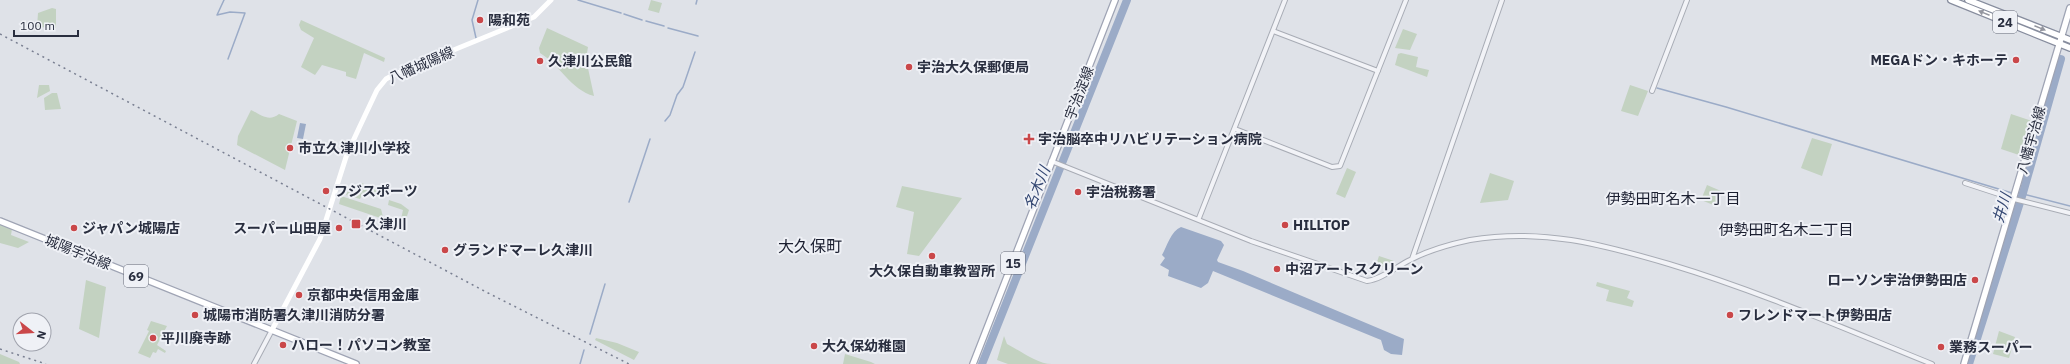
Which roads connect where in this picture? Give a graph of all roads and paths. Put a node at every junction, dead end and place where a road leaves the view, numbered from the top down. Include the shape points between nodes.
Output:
1 (551, 0) edge
2 (1115, 0) edge
3 (1285, 0) edge
4 (1406, 0) edge
5 (1502, 0) edge
6 (1687, 0) edge
7 (1951, 0) edge
8 (1968, 0) edge
9 (2070, 8) edge
10 (1273, 30) junction
11 (2061, 37) junction
12 (2070, 40) edge
13 (2058, 44) junction
14 (2070, 48) edge
15 (1378, 71) junction
16 (1652, 92) dead end
17 (1235, 129) junction
18 (1051, 161) junction
19 (1965, 183) dead end
20 (2016, 199) junction
21 (2070, 213) edge
22 (1199, 218) junction
23 (0, 221) edge
24 (1412, 259) junction
25 (272, 330) junction
26 (254, 364) edge
27 (356, 364) edge
28 (973, 364) edge
29 (1932, 364) edge
30 (1964, 364) edge

1 - 25 main road, 八幡城陽線 via 541,12 528,20 395,74 382,83 347,154 320,239
2 - 18 main road, 宇治淀線 / 15
3 - 10 street
4 - 15 street
5 - 24 street
6 - 16 street
13 -> 7 main road, 24
8 -> 11 main road, 24
9 - 11 main road, 八幡宇治線
10 - 15 street
10 - 17 street
11 - 12 main road, 24
11 - 13 main road, 八幡宇治線
13 - 14 main road, 24
13 - 20 main road, 八幡宇治線
15 - 17 street via 1337,168
17 - 22 street
18 - 22 street
18 - 28 main road, 宇治淀線 / 15
19 - 20 street
20 - 21 street
20 - 30 main road, 八幡宇治線
22 - 24 street via 1251,241 1367,281 1374,280
23 - 25 main road, 城陽宇治線 / 69
24 - 29 street via 1469,240 1542,235 1593,242 1710,276
25 - 26 street
25 - 27 main road, 城陽宇治線 / 69

